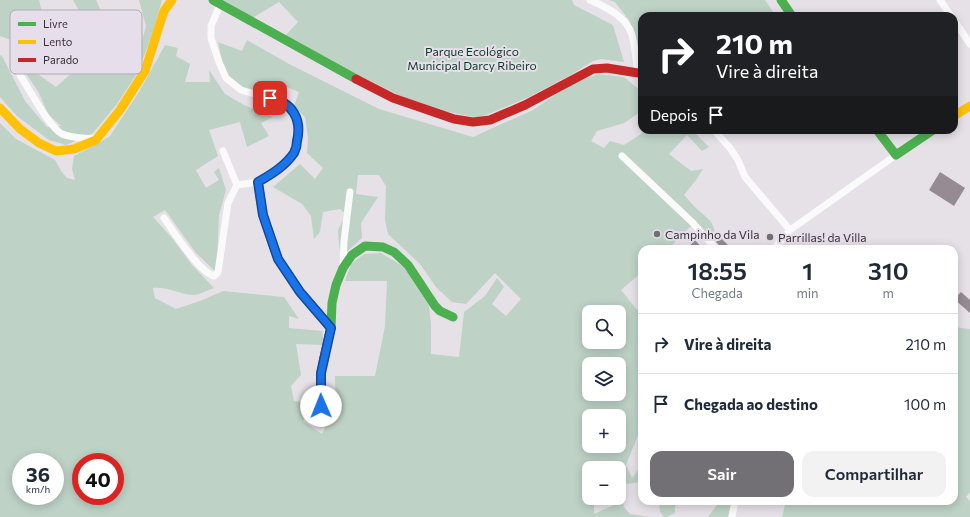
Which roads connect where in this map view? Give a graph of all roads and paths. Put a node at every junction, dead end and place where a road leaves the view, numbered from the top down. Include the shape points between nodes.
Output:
1 (172, 0) edge
2 (590, 0) edge
3 (781, 0) edge
4 (940, 0) edge
5 (217, 2) edge
6 (789, 12) edge
7 (948, 12) edge
8 (958, 26) edge
9 (970, 44) edge
10 (638, 65) edge
11 (20, 75) dead end
12 (638, 75) edge
13 (970, 106) edge
14 (0, 108) edge
15 (958, 114) edge
16 (718, 134) edge
17 (880, 134) edge
18 (928, 134) edge
19 (96, 140) junction
20 (223, 151) dead end
21 (896, 155) junction
22 (622, 156) dead end
23 (258, 182) junction
24 (236, 185) junction
25 (350, 192) dead end
26 (164, 218) dead end
27 (790, 230) junction
28 (712, 245) edge
29 (777, 245) edge
30 (343, 268) junction
31 (453, 317) dead end
32 (331, 328) junction
33 (321, 420) dead end
34 (734, 505) edge
35 (732, 517) edge

1 - 19 street via 164,11 145,71 120,110
2 - 10 street via 618,15 626,24 632,35
3 - 6 street
4 - 7 street
5 - 12 street via 393,98 454,120 490,120 593,70 607,68
5 - 23 street via 211,38 226,78 241,90 280,99 296,114 300,130 295,151 286,163
8 - 9 street
11 - 19 street via 49,122 61,134
13 - 15 street
14 - 19 street via 20,129 39,143 56,151 74,149
16 - 27 street via 738,160 745,177
17 - 21 street
18 - 21 street
20 - 24 street
21 - 27 street
22 - 28 street via 693,223
23 - 24 street
23 - 32 street via 263,215 278,259 300,292
24 - 26 street via 228,203 218,272 214,276 192,256
25 - 30 street
27 - 29 street
30 - 31 street via 352,255 365,246 383,247 394,252 408,265 435,306
30 - 32 street via 332,303
32 - 33 street via 321,373
34 - 35 street

